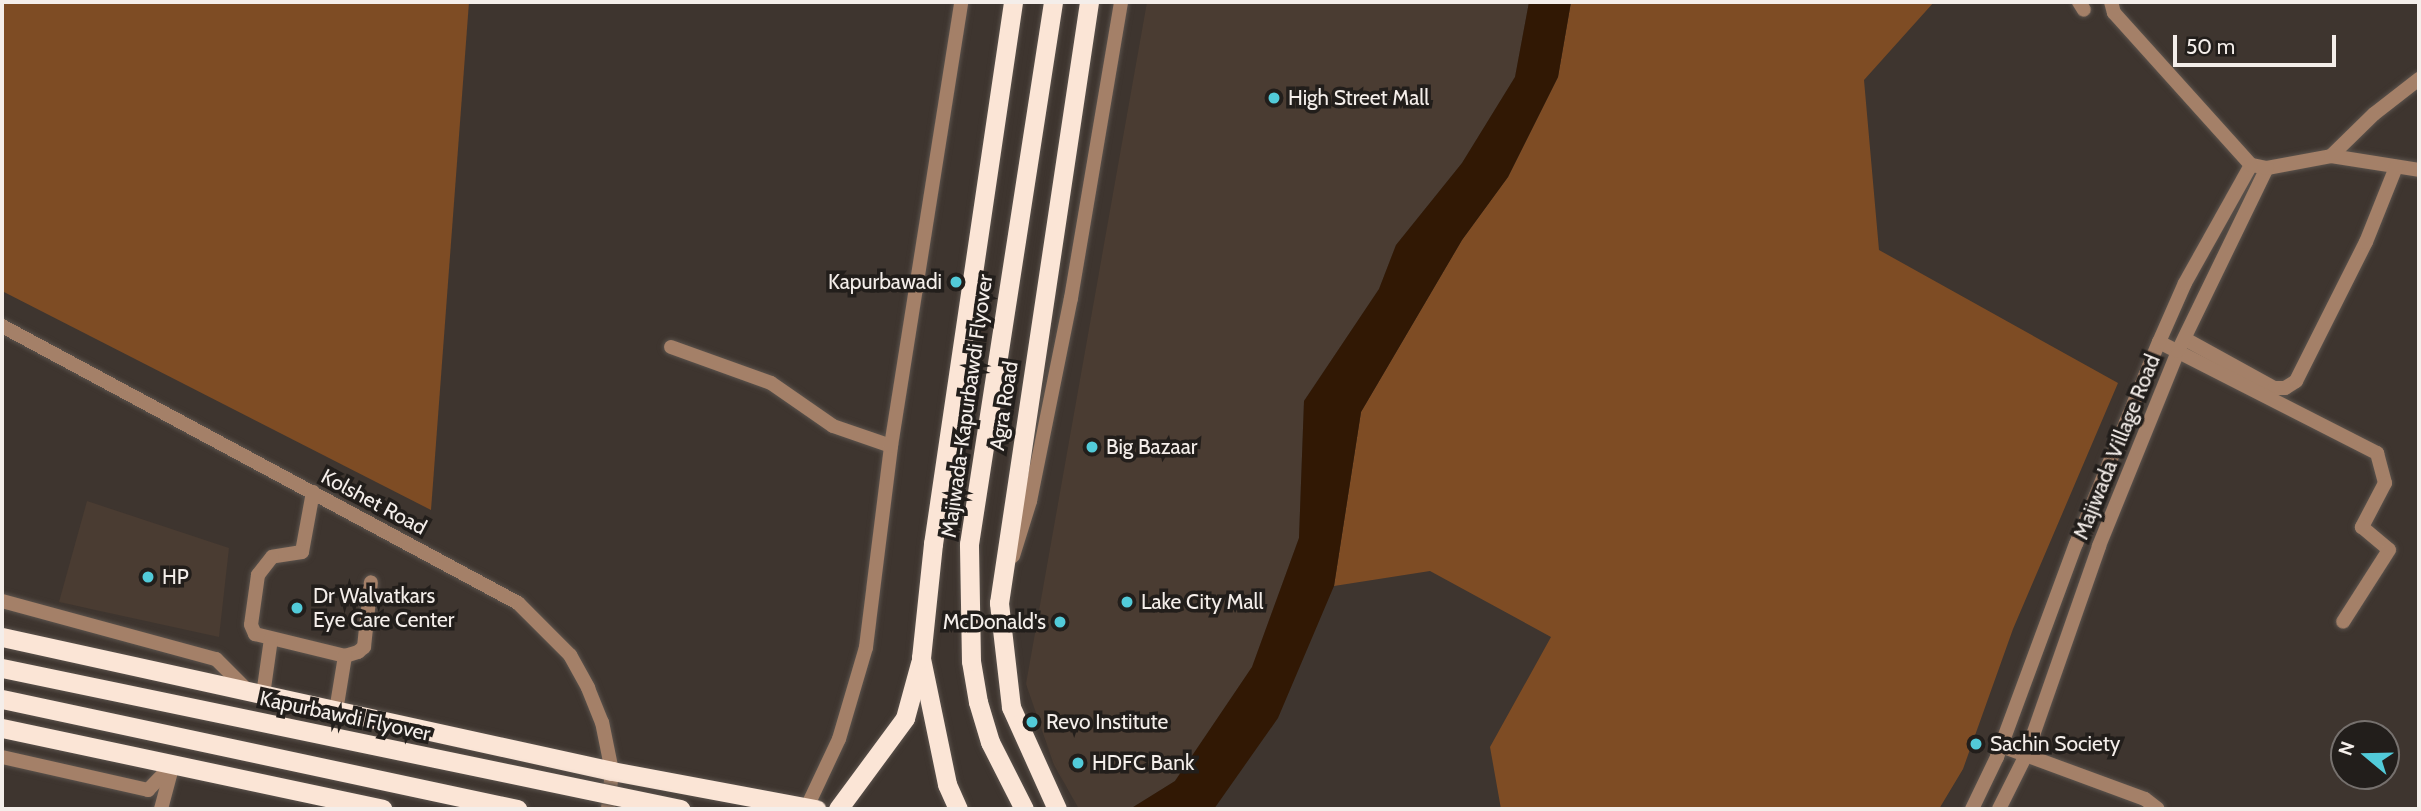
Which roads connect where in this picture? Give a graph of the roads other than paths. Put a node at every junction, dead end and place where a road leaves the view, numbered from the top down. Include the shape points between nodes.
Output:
1 (961, 2) edge
2 (1013, 2) edge
3 (1054, 2) edge
4 (1089, 2) edge
5 (1121, 2) edge
6 (2111, 2) edge
7 (2419, 79) edge
8 (2331, 156) junction
9 (2251, 165) junction
10 (2396, 166) junction
11 (2267, 168) junction
12 (2419, 170) edge
13 (2, 326) edge
14 (2160, 342) junction
15 (2181, 345) junction
16 (671, 347) dead end
17 (891, 446) junction
18 (313, 492) junction
19 (371, 582) dead end
20 (2, 601) edge
21 (999, 603) junction
22 (2343, 622) dead end
23 (2, 637) edge
24 (271, 639) junction
25 (345, 656) junction
26 (921, 658) junction
27 (2, 668) edge
28 (256, 693) junction
29 (2, 699) edge
30 (336, 711) junction
31 (2, 728) edge
32 (2001, 746) junction
33 (2026, 755) junction
34 (2, 757) edge
35 (173, 764) junction
36 (612, 771) junction
37 (811, 808) edge
38 (162, 809) edge
39 (378, 809) edge
40 (517, 809) edge
41 (607, 809) edge
42 (680, 809) edge
43 (838, 809) edge
44 (958, 809) edge
45 (1024, 809) edge
46 (1057, 809) edge
47 (1972, 809) edge
48 (1999, 809) edge
49 (2158, 809) edge

1 - 17 street
2 - 26 highway via 933,544
3 - 45 highway, Majiwada-Kapurbawdi Flyover via 969,544 969,618 978,702 990,743
4 - 21 highway, Agra Road
5 - 21 street via 1076,269 1030,501
6 - 9 street via 2114,13
7 - 8 street
8 - 10 street
8 - 11 street
9 - 11 street
9 - 14 street via 2185,283
10 - 12 street
10 - 15 street via 2366,242 2296,381 2285,388 2274,387
11 - 15 street, Majiwada Village Road
13 - 18 street, Kolshet Road
14 - 15 street
14 - 32 street via 2076,544
15 - 22 street via 2377,453 2385,483 2362,527 2389,550
15 - 33 street, Majiwada Village Road via 2099,546
16 - 17 street via 771,383 833,426
17 - 37 street via 866,647 839,739
18 - 24 street via 302,552 272,557 258,575 251,625 255,634
18 - 36 street, Kolshet Road via 518,603 549,630 588,688 602,722
19 - 25 street via 363,647
20 - 28 street via 216,659
21 - 46 highway, Agra Road via 1011,707
23 - 28 highway
24 - 25 street
24 - 28 street
25 - 30 street
26 - 43 highway via 905,718
26 - 44 highway via 947,783
27 - 42 highway, Kapurbawdi Flyover, bridge
28 - 30 highway
29 - 40 highway
30 - 36 highway
31 - 35 highway
32 - 33 street
32 - 47 street
33 - 48 street, Majiwada Village Road
33 - 49 street via 2145,799
34 - 35 street via 148,790
35 - 38 street
35 - 39 highway
36 - 37 highway
36 - 41 street, Kolshet Road

